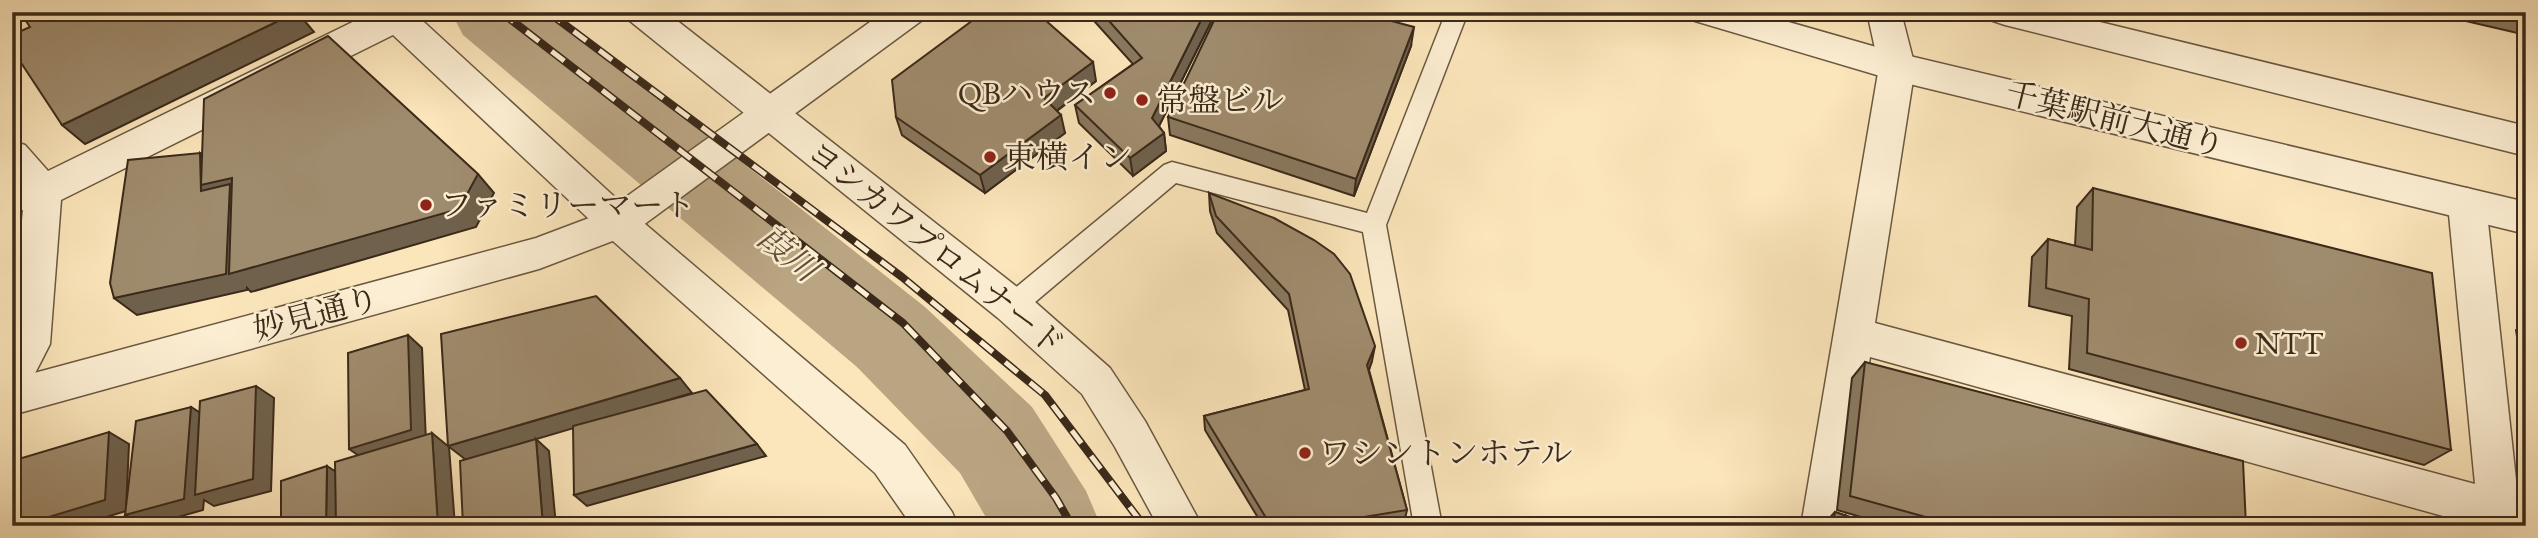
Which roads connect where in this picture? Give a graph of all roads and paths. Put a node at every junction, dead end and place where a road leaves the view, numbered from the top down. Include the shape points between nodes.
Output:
1 (642, 12) edge
2 (909, 12) edge
3 (1457, 12) edge
4 (1707, 12) edge
5 (1884, 12) edge
6 (2005, 12) edge
7 (393, 15) edge
8 (1897, 67) junction
9 (770, 111) junction
10 (2526, 141) edge
11 (12, 156) edge
12 (28, 194) edge
13 (2467, 204) junction
14 (2526, 218) edge
15 (618, 223) junction
16 (1374, 225) junction
17 (1012, 306) junction
18 (1853, 335) junction
19 (12, 378) edge
20 (12, 397) edge
21 (2499, 518) edge
22 (937, 526) edge
23 (1181, 526) edge
24 (1428, 526) edge
25 (1822, 526) edge

1 - 9 street, ヨシカワプロムナード
2 - 9 street
3 - 16 lane
4 - 8 street, 千葉駅前大通り
5 - 8 street
6 - 10 street
7 - 12 street
7 - 15 street
8 - 13 street, 千葉駅前大通り
8 - 18 street
9 - 15 street, 妙見通り
9 - 17 street, ヨシカワプロムナード
11 - 12 street
12 - 19 street via 30,344
13 - 14 street, 千葉駅前大通り
13 - 21 street
15 - 20 street, 妙見通り via 538,253
15 - 22 street via 890,459
16 - 17 lane via 1172,172
16 - 24 lane
17 - 23 street, ヨシカワプロムナード via 1096,381
18 - 21 street
18 - 25 street

